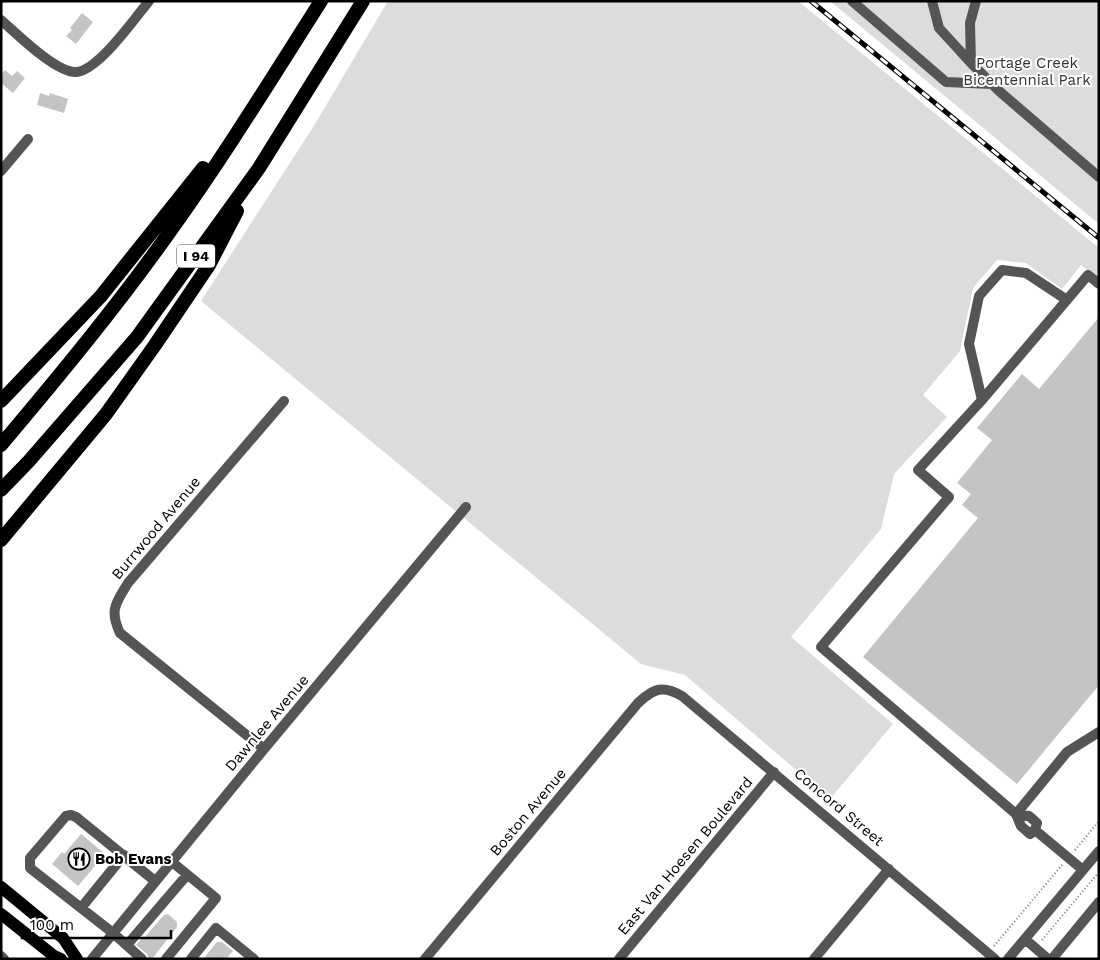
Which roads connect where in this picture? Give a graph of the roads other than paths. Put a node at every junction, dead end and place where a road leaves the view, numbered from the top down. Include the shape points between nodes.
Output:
1 (150, 1) edge
2 (321, 1) edge
3 (363, 1) edge
4 (852, 1) edge
5 (932, 1) edge
6 (976, 1) edge
7 (1, 20) edge
8 (971, 63) junction
9 (992, 84) junction
10 (263, 94) junction
11 (28, 140) dead end
12 (259, 168) junction
13 (1, 171) edge
14 (1099, 177) edge
15 (1099, 284) edge
16 (1067, 300) junction
17 (982, 400) junction
18 (1, 401) edge
19 (284, 402) dead end
20 (1, 445) edge
21 (1, 490) edge
22 (466, 507) dead end
23 (1, 540) edge
24 (658, 689) joint
25 (1099, 732) edge
26 (264, 749) junction
27 (774, 772) junction
28 (1016, 814) junction
29 (1099, 851) edge
30 (124, 856) junction
31 (172, 862) junction
32 (889, 869) junction
33 (1083, 870) junction
34 (187, 874) junction
35 (156, 881) junction
36 (1, 887) edge
37 (1099, 902) edge
38 (81, 908) junction
39 (1, 914) edge
40 (113, 933) junction
41 (1025, 939) junction
42 (127, 945) junction
43 (991, 956) edge
44 (61, 959) edge
45 (77, 959) edge
46 (92, 959) edge
47 (142, 959) edge
48 (166, 959) edge
49 (190, 959) edge
50 (254, 959) edge
51 (425, 959) edge
52 (619, 959) edge
53 (814, 959) edge
54 (1008, 959) edge
55 (1048, 959) edge
56 (1052, 959) edge

1 - 7 street via 92,66 75,72 46,59
2 - 10 highway, I 94
3 - 12 highway, I 94
4 - 9 street via 946,82
5 - 8 street via 939,28
6 - 8 street via 970,23
8 - 9 street
9 - 14 street
10 - 18 highway via 101,296
10 - 20 highway, I 94 via 171,231 77,354
11 - 13 street
12 - 21 highway, I 94 via 137,337
12 - 23 highway via 209,265 155,345 106,414
15 - 16 street via 1088,275
16 - 17 street
16 - 17 street via 1026,273 1002,270 979,296 970,344
17 - 28 street via 918,470 949,496 821,647
19 - 26 street, Burrwood Avenue via 128,583 114,609 114,621 120,633
22 - 26 street, Dawnlee Avenue
24 - 27 street, Concord Street via 671,690 682,696
24 - 51 street, Boston Avenue via 644,696
25 - 28 street via 1067,752
26 - 31 street, Dawnlee Avenue
27 - 32 street, Concord Street
27 - 52 street, East Van Hoesen Boulevard
28 - 33 street via 1021,826 1030,834 1034,830
29 - 33 street
30 - 35 street
30 - 38 street
30 - 38 street via 71,815 66,816 30,858 30,868
31 - 34 street
31 - 35 street, Dawnlee Avenue
32 - 43 street, Concord Street
32 - 53 street
33 - 41 street
34 - 42 street
34 - 48 street via 216,898
35 - 40 street, Dawnlee Avenue
36 - 45 main road via 63,938
37 - 56 street
38 - 40 street
39 - 44 main road
40 - 42 street
40 - 46 street, Dawnlee Avenue
41 - 54 street
41 - 55 street
42 - 47 street
49 - 50 street via 216,928

